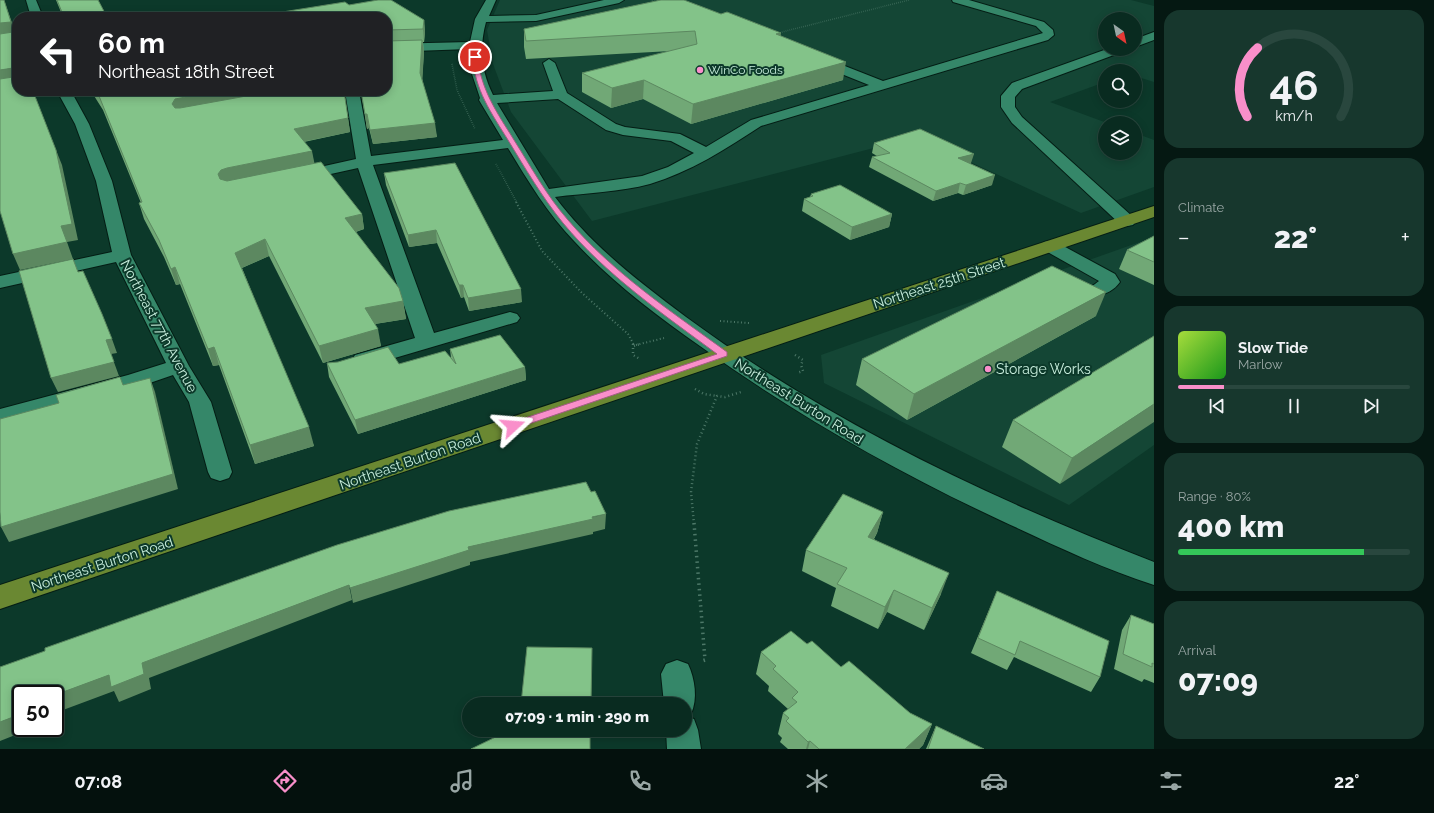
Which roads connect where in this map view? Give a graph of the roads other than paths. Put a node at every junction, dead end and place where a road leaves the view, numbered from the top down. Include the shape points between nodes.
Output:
1 (31, 0) edge
2 (491, 0) edge
3 (619, 0) edge
4 (957, 0) edge
5 (35, 12) edge
6 (481, 19) junction
7 (1154, 36) edge
8 (1142, 40) edge
9 (475, 44) junction
10 (392, 48) edge
11 (804, 55) edge
12 (1099, 56) edge
13 (549, 63) edge
14 (882, 85) junction
15 (561, 95) junction
16 (67, 96) edge
17 (353, 96) edge
18 (486, 100) junction
19 (512, 143) junction
20 (706, 153) junction
21 (364, 162) junction
22 (286, 179) edge
23 (545, 194) junction
24 (1154, 211) edge
25 (1127, 221) junction
26 (1050, 246) junction
27 (122, 255) junction
28 (0, 282) edge
29 (1097, 290) edge
30 (510, 318) dead end
31 (427, 342) junction
32 (724, 354) junction
33 (347, 365) edge
34 (178, 366) junction
35 (0, 417) edge
36 (220, 472) dead end
37 (1154, 574) edge
38 (0, 597) edge
39 (677, 674) road end
40 (679, 697) edge
41 (683, 737) edge
42 (684, 749) edge

1 - 5 street
2 - 6 street
3 - 6 street via 536,18
4 - 14 street via 1040,24 1049,32 1048,35
6 - 9 street
7 - 8 street
9 - 10 street
9 - 18 street via 476,70
11 - 14 street
12 - 25 street via 1016,86 1008,96 1008,107 1017,120
13 - 15 street
14 - 20 street via 756,123
15 - 18 street
15 - 20 street via 611,127 623,131 675,137
16 - 27 street, Northeast 77th Avenue via 82,124 104,181
17 - 21 street
18 - 19 street
19 - 21 street
19 - 23 street
20 - 23 street via 674,170 645,180
21 - 22 street
21 - 31 street
23 - 32 street via 566,222 596,254 648,299
24 - 25 main road, Northeast 25th Street
25 - 26 main road, Northeast 25th Street
26 - 29 street via 1108,278 1110,282
26 - 32 main road, Northeast 25th Street
27 - 28 street
27 - 34 street, Northeast 77th Avenue
30 - 31 street
31 - 33 street
32 - 37 street, Northeast Burton Road via 766,383 883,452 991,506
32 - 38 main road, Northeast Burton Road
34 - 35 street
34 - 36 street, Northeast 77th Avenue via 200,402
39 - 40 street
41 - 42 street

